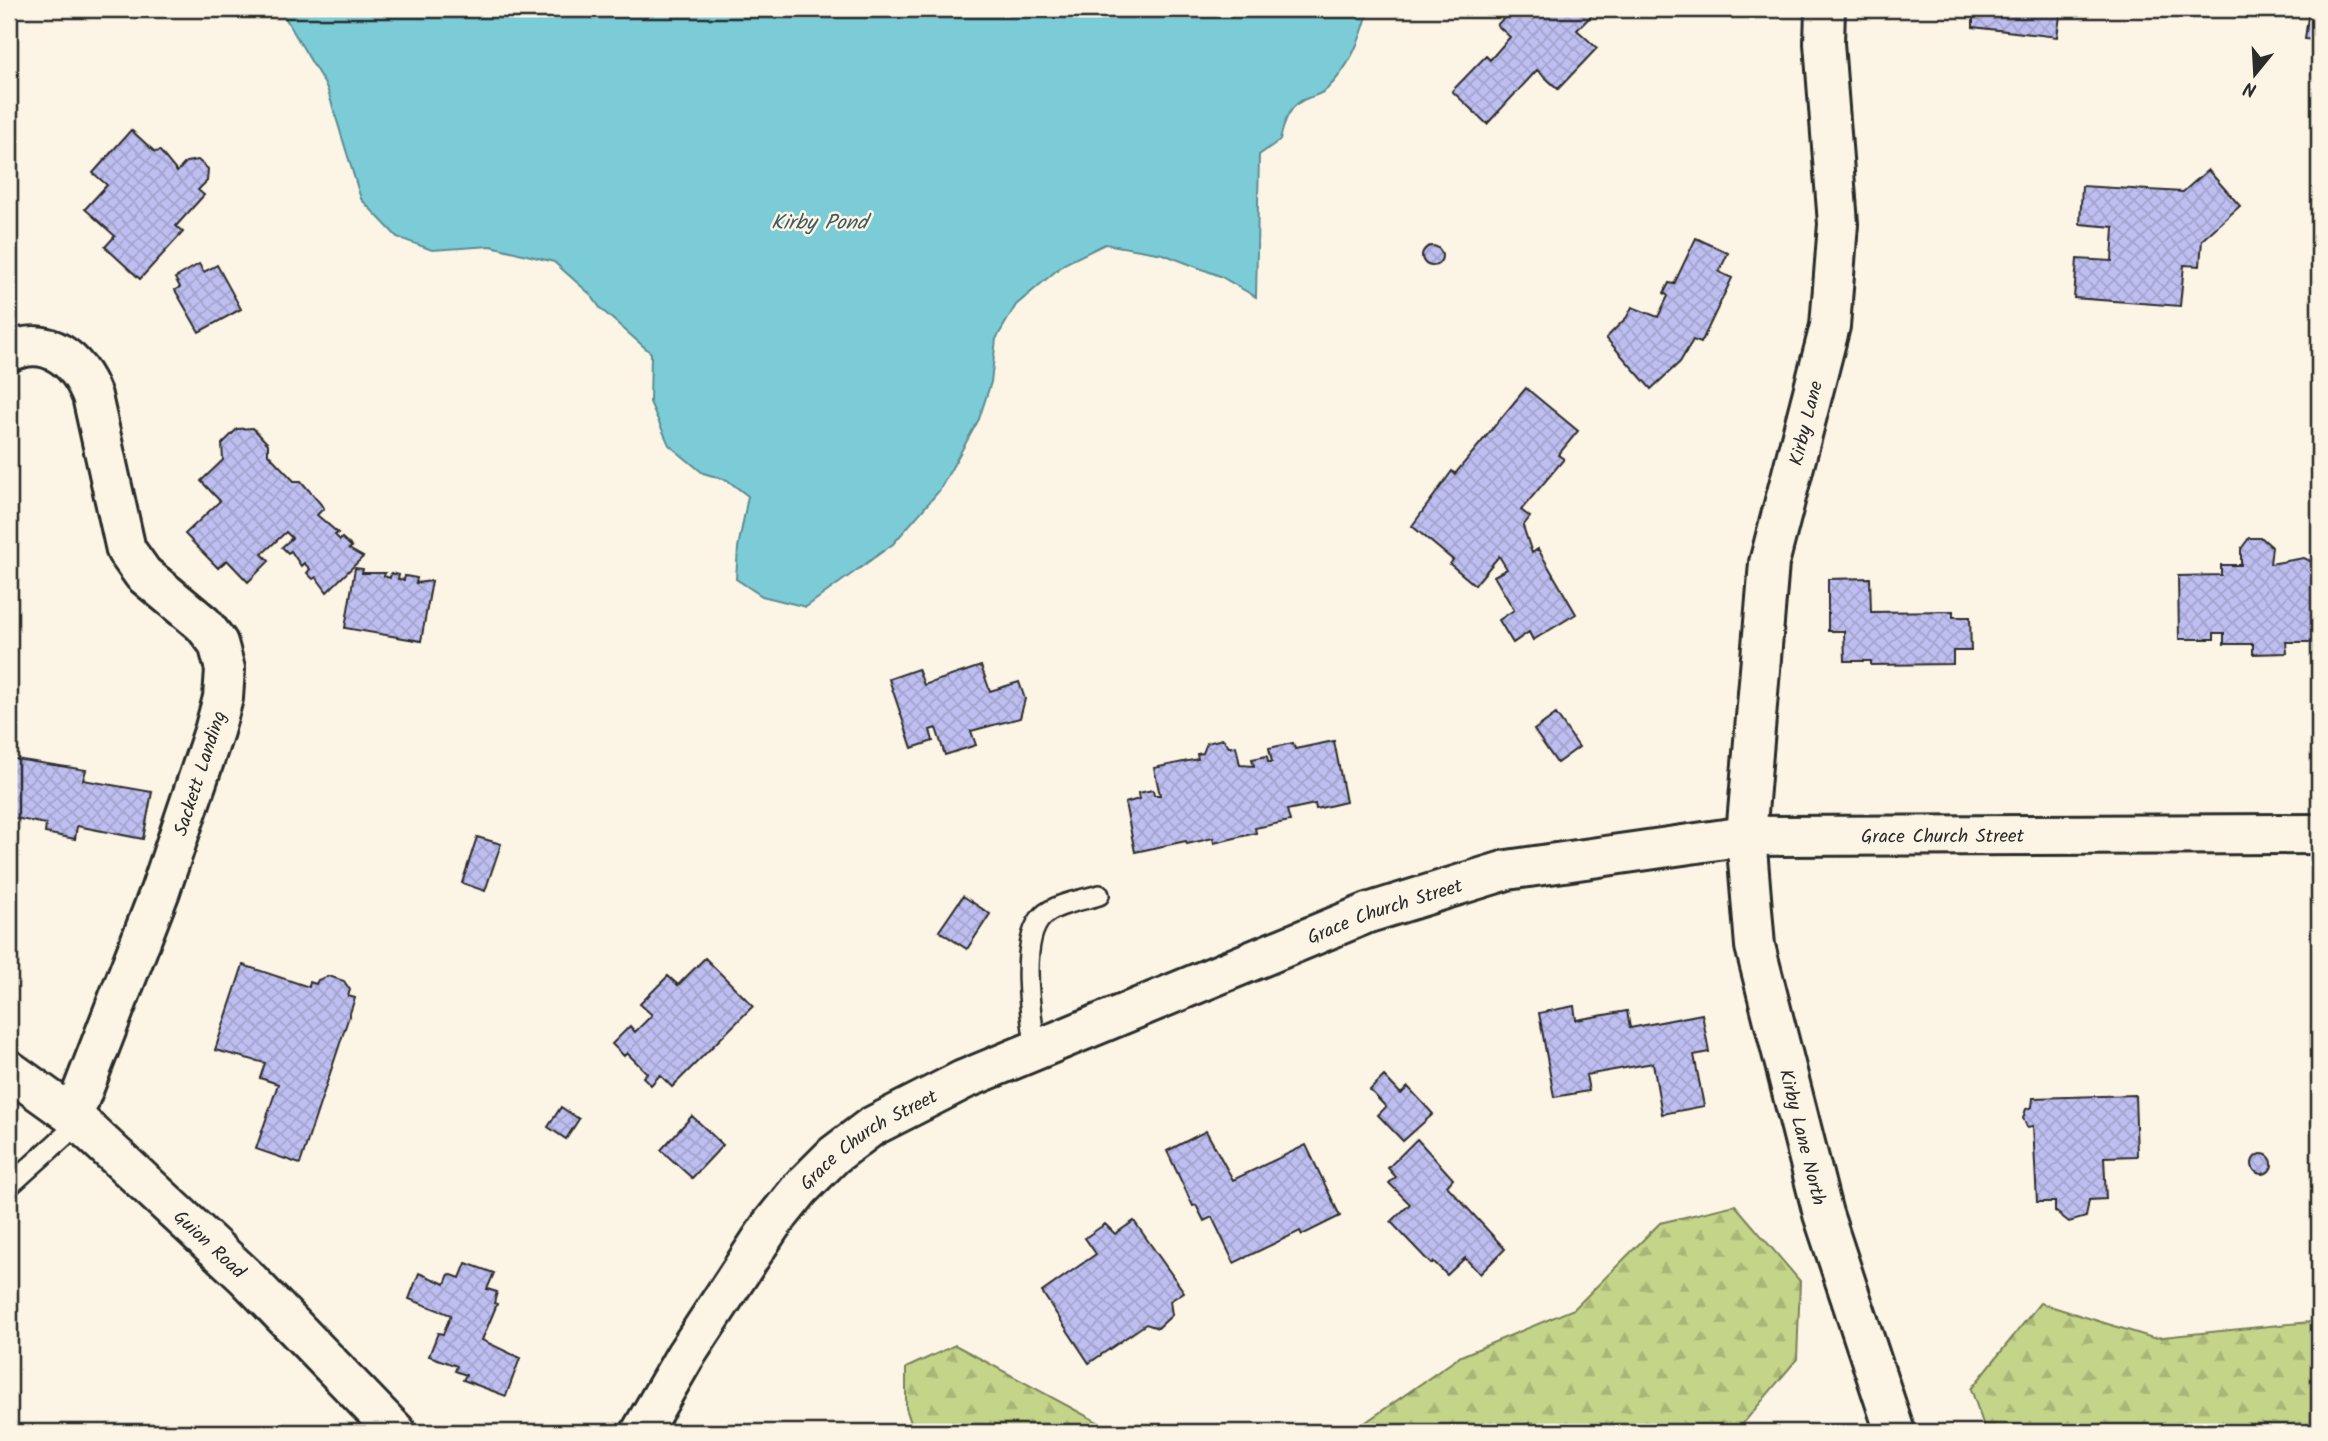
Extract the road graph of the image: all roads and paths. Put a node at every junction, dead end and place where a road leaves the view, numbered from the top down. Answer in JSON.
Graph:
{"nodes":[{"id":1,"x":1825,"y":9,"type":"edge"},
{"id":2,"x":9,"y":352,"type":"edge"},
{"id":3,"x":2319,"y":834,"type":"edge"},
{"id":4,"x":1746,"y":836,"type":"junction"},
{"id":5,"x":1099,"y":895,"type":"dead end"},
{"id":6,"x":1036,"y":1049,"type":"junction"},
{"id":7,"x":9,"y":1070,"type":"edge"},
{"id":8,"x":76,"y":1119,"type":"junction"},
{"id":9,"x":9,"y":1186,"type":"edge"},
{"id":10,"x":396,"y":1432,"type":"edge"},
{"id":11,"x":641,"y":1432,"type":"edge"},
{"id":12,"x":1895,"y":1432,"type":"edge"}],
"edges":[{"from":1,"to":4,"type":"street","name":"Kirby Lane"},
{"from":2,"to":8,"type":"street","name":"Sackett Landing"},
{"from":3,"to":4,"type":"street","name":"Grace Church Street"},
{"from":4,"to":6,"type":"street","name":"Grace Church Street"},
{"from":4,"to":12,"type":"street","name":"Kirby Lane North"},
{"from":5,"to":6,"type":"lane"},
{"from":6,"to":11,"type":"street","name":"Grace Church Street"},
{"from":7,"to":8,"type":"street","name":"Guion Road"},
{"from":8,"to":9,"type":"lane"},
{"from":8,"to":10,"type":"street","name":"Guion Road"}]}
